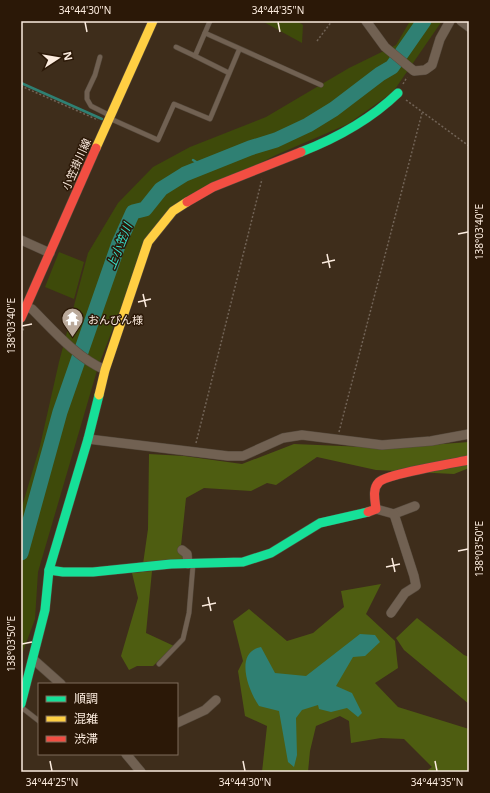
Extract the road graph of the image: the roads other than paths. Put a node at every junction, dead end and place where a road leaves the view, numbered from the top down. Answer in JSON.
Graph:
{"nodes":[{"id":1,"x":153,"y":21,"type":"edge"},
{"id":2,"x":210,"y":21,"type":"edge"},
{"id":3,"x":366,"y":21,"type":"edge"},
{"id":4,"x":450,"y":21,"type":"edge"},
{"id":5,"x":461,"y":21,"type":"edge"},
{"id":6,"x":469,"y":27,"type":"edge"},
{"id":7,"x":205,"y":33,"type":"junction"},
{"id":8,"x":176,"y":47,"type":"dead end"},
{"id":9,"x":238,"y":50,"type":"junction"},
{"id":10,"x":195,"y":56,"type":"junction"},
{"id":11,"x":100,"y":57,"type":"dead end"},
{"id":12,"x":229,"y":73,"type":"junction"},
{"id":13,"x":321,"y":85,"type":"dead end"},
{"id":14,"x":398,"y":93,"type":"road end"},
{"id":15,"x":109,"y":119,"type":"junction"},
{"id":16,"x":21,"y":240,"type":"edge"},
{"id":17,"x":50,"y":253,"type":"junction"},
{"id":18,"x":26,"y":307,"type":"junction"},
{"id":19,"x":21,"y":318,"type":"edge"},
{"id":20,"x":105,"y":370,"type":"junction"},
{"id":21,"x":469,"y":434,"type":"edge"},
{"id":22,"x":88,"y":438,"type":"junction"},
{"id":23,"x":469,"y":460,"type":"edge"},
{"id":24,"x":415,"y":506,"type":"dead end"},
{"id":25,"x":376,"y":509,"type":"junction"},
{"id":26,"x":394,"y":514,"type":"junction"},
{"id":27,"x":182,"y":550,"type":"dead end"},
{"id":28,"x":191,"y":564,"type":"junction"},
{"id":29,"x":49,"y":570,"type":"junction"},
{"id":30,"x":391,"y":613,"type":"dead end"},
{"id":31,"x":34,"y":660,"type":"junction"},
{"id":32,"x":159,"y":664,"type":"dead end"},
{"id":33,"x":60,"y":683,"type":"edge"},
{"id":34,"x":216,"y":700,"type":"dead end"},
{"id":35,"x":21,"y":705,"type":"edge"},
{"id":36,"x":38,"y":721,"type":"edge"},
{"id":37,"x":178,"y":723,"type":"edge"},
{"id":38,"x":127,"y":755,"type":"edge"},
{"id":39,"x":140,"y":772,"type":"edge"}],
"edges":[{"from":1,"to":15,"type":"street","name":"小笠掛川線"},
{"from":2,"to":7,"type":"lane"},
{"from":3,"to":4,"type":"street"},
{"from":5,"to":6,"type":"street"},
{"from":7,"to":9,"type":"lane"},
{"from":7,"to":10,"type":"lane"},
{"from":8,"to":10,"type":"lane"},
{"from":9,"to":12,"type":"lane"},
{"from":9,"to":13,"type":"lane"},
{"from":10,"to":12,"type":"lane"},
{"from":11,"to":15,"type":"lane"},
{"from":12,"to":15,"type":"lane"},
{"from":14,"to":20,"type":"street"},
{"from":15,"to":17,"type":"street","name":"小笠掛川線"},
{"from":16,"to":17,"type":"street"},
{"from":17,"to":18,"type":"street","name":"小笠掛川線"},
{"from":18,"to":19,"type":"street","name":"小笠掛川線"},
{"from":18,"to":20,"type":"street"},
{"from":20,"to":22,"type":"street"},
{"from":21,"to":22,"type":"street"},
{"from":22,"to":29,"type":"street"},
{"from":23,"to":25,"type":"street"},
{"from":24,"to":26,"type":"street"},
{"from":25,"to":26,"type":"street"},
{"from":25,"to":28,"type":"street"},
{"from":26,"to":30,"type":"street"},
{"from":27,"to":28,"type":"street"},
{"from":28,"to":29,"type":"street"},
{"from":28,"to":32,"type":"lane"},
{"from":29,"to":31,"type":"street"},
{"from":31,"to":33,"type":"street"},
{"from":31,"to":35,"type":"street"},
{"from":34,"to":37,"type":"street"},
{"from":35,"to":36,"type":"lane"},
{"from":38,"to":39,"type":"street"}]}
